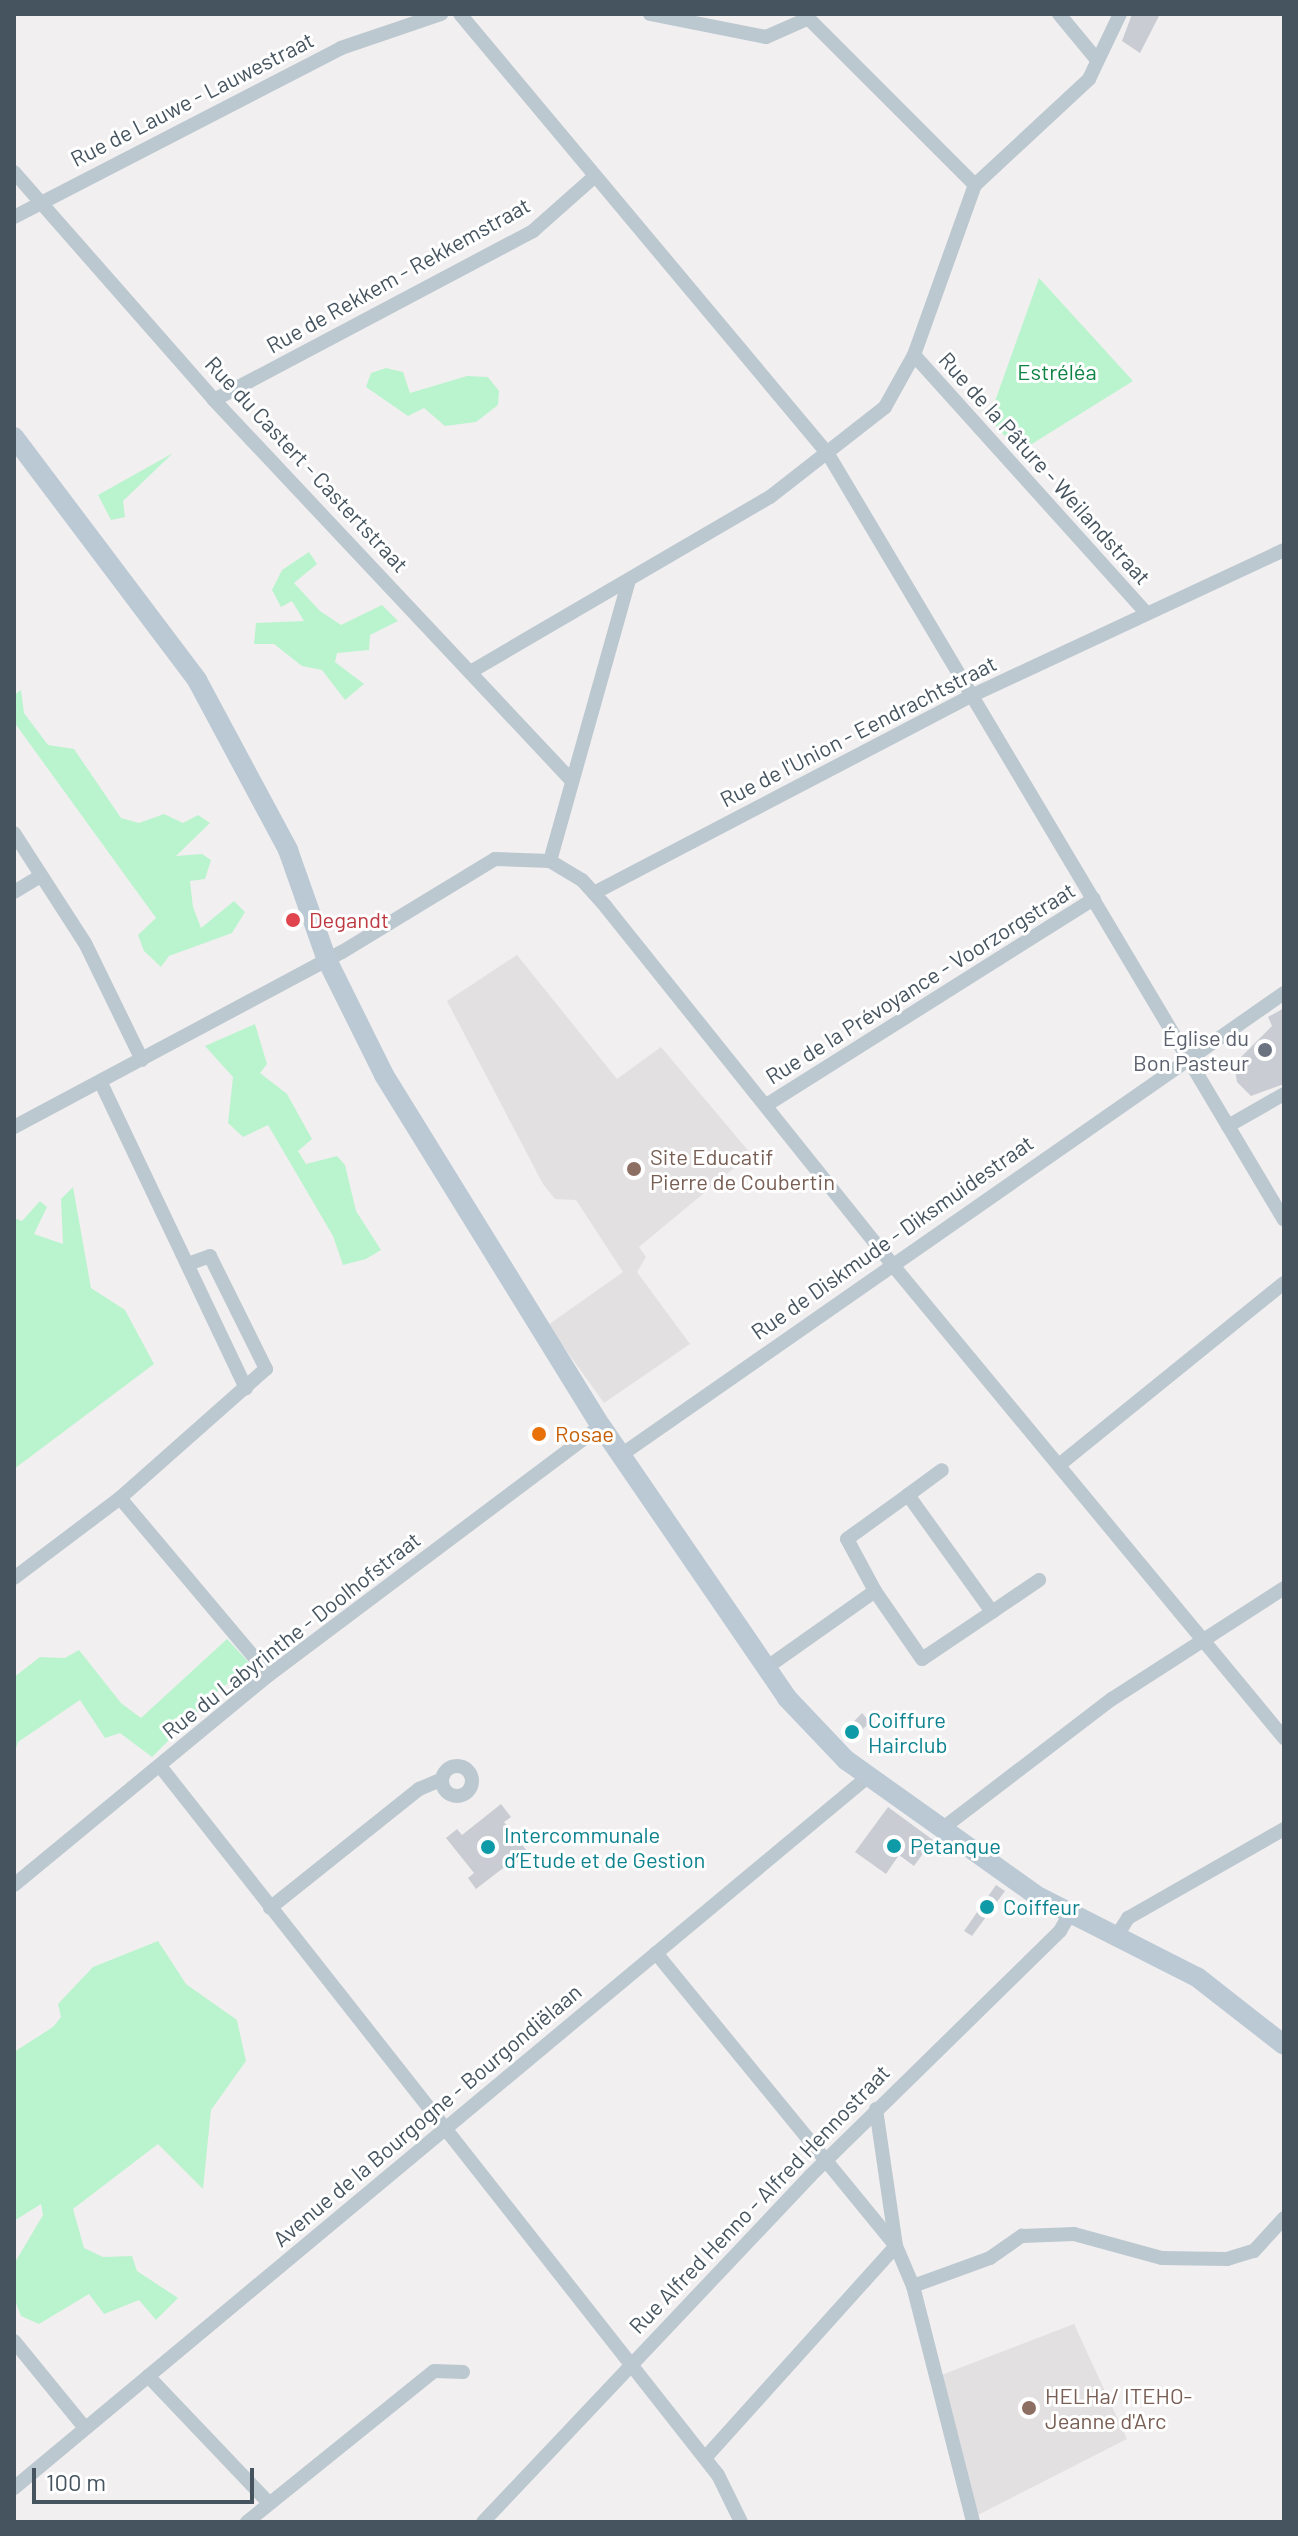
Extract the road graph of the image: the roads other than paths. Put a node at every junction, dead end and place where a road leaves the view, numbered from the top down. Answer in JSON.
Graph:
{"nodes":[{"id":1,"x":441,"y":14,"type":"edge"},
{"id":2,"x":460,"y":14,"type":"edge"},
{"id":3,"x":650,"y":14,"type":"edge"},
{"id":4,"x":1059,"y":14,"type":"edge"},
{"id":5,"x":1120,"y":14,"type":"edge"},
{"id":6,"x":806,"y":16,"type":"edge"},
{"id":7,"x":1097,"y":60,"type":"junction"},
{"id":8,"x":14,"y":172,"type":"edge"},
{"id":9,"x":594,"y":177,"type":"junction"},
{"id":10,"x":975,"y":185,"type":"junction"},
{"id":11,"x":41,"y":203,"type":"junction"},
{"id":12,"x":14,"y":217,"type":"edge"},
{"id":13,"x":914,"y":355,"type":"junction"},
{"id":14,"x":214,"y":400,"type":"junction"},
{"id":15,"x":14,"y":437,"type":"edge"},
{"id":16,"x":828,"y":454,"type":"junction"},
{"id":17,"x":1284,"y":550,"type":"edge"},
{"id":18,"x":628,"y":583,"type":"junction"},
{"id":19,"x":1144,"y":610,"type":"junction"},
{"id":20,"x":472,"y":671,"type":"junction"},
{"id":21,"x":971,"y":696,"type":"junction"},
{"id":22,"x":572,"y":781,"type":"junction"},
{"id":23,"x":14,"y":833,"type":"edge"},
{"id":24,"x":550,"y":861,"type":"junction"},
{"id":25,"x":41,"y":876,"type":"junction"},
{"id":26,"x":14,"y":892,"type":"edge"},
{"id":27,"x":594,"y":893,"type":"junction"},
{"id":28,"x":1094,"y":899,"type":"junction"},
{"id":29,"x":327,"y":960,"type":"junction"},
{"id":30,"x":1284,"y":993,"type":"edge"},
{"id":31,"x":1190,"y":1059,"type":"junction"},
{"id":32,"x":142,"y":1060,"type":"junction"},
{"id":33,"x":101,"y":1083,"type":"junction"},
{"id":34,"x":1284,"y":1094,"type":"edge"},
{"id":35,"x":768,"y":1104,"type":"junction"},
{"id":36,"x":1228,"y":1126,"type":"junction"},
{"id":37,"x":14,"y":1127,"type":"edge"},
{"id":38,"x":1284,"y":1220,"type":"edge"},
{"id":39,"x":191,"y":1263,"type":"junction"},
{"id":40,"x":891,"y":1263,"type":"junction"},
{"id":41,"x":1284,"y":1283,"type":"edge"},
{"id":42,"x":246,"y":1388,"type":"junction"},
{"id":43,"x":601,"y":1426,"type":"junction"},
{"id":44,"x":621,"y":1455,"type":"junction"},
{"id":45,"x":1059,"y":1465,"type":"junction"},
{"id":46,"x":942,"y":1470,"type":"dead end"},
{"id":47,"x":908,"y":1495,"type":"junction"},
{"id":48,"x":120,"y":1498,"type":"junction"},
{"id":49,"x":14,"y":1578,"type":"edge"},
{"id":50,"x":1039,"y":1580,"type":"dead end"},
{"id":51,"x":1284,"y":1588,"type":"edge"},
{"id":52,"x":875,"y":1591,"type":"junction"},
{"id":53,"x":992,"y":1612,"type":"junction"},
{"id":54,"x":1200,"y":1640,"type":"junction"},
{"id":55,"x":766,"y":1668,"type":"junction"},
{"id":56,"x":269,"y":1675,"type":"junction"},
{"id":57,"x":1284,"y":1738,"type":"edge"},
{"id":58,"x":160,"y":1766,"type":"junction"},
{"id":59,"x":869,"y":1776,"type":"junction"},
{"id":60,"x":442,"y":1779,"type":"dead end"},
{"id":61,"x":943,"y":1828,"type":"junction"},
{"id":62,"x":1284,"y":1829,"type":"edge"},
{"id":63,"x":14,"y":1885,"type":"edge"},
{"id":64,"x":270,"y":1908,"type":"junction"},
{"id":65,"x":1071,"y":1912,"type":"junction"},
{"id":66,"x":1118,"y":1934,"type":"junction"},
{"id":67,"x":656,"y":1953,"type":"junction"},
{"id":68,"x":1284,"y":2045,"type":"edge"},
{"id":69,"x":876,"y":2109,"type":"junction"},
{"id":70,"x":443,"y":2129,"type":"junction"},
{"id":71,"x":827,"y":2159,"type":"junction"},
{"id":72,"x":1284,"y":2218,"type":"edge"},
{"id":73,"x":896,"y":2246,"type":"junction"},
{"id":74,"x":913,"y":2286,"type":"junction"},
{"id":75,"x":14,"y":2342,"type":"edge"},
{"id":76,"x":628,"y":2364,"type":"junction"},
{"id":77,"x":463,"y":2372,"type":"dead end"},
{"id":78,"x":148,"y":2376,"type":"junction"},
{"id":79,"x":85,"y":2428,"type":"junction"},
{"id":80,"x":705,"y":2458,"type":"junction"},
{"id":81,"x":14,"y":2488,"type":"edge"},
{"id":82,"x":268,"y":2502,"type":"junction"},
{"id":83,"x":247,"y":2522,"type":"edge"},
{"id":84,"x":483,"y":2522,"type":"edge"},
{"id":85,"x":741,"y":2522,"type":"edge"},
{"id":86,"x":973,"y":2522,"type":"edge"}],
"edges":[{"from":1,"to":11,"type":"street","name":"Rue de Lauwe - Lauwestraat"},
{"from":2,"to":9,"type":"street"},
{"from":3,"to":6,"type":"street"},
{"from":4,"to":7,"type":"street"},
{"from":5,"to":7,"type":"street"},
{"from":6,"to":10,"type":"street"},
{"from":7,"to":10,"type":"street"},
{"from":8,"to":11,"type":"street","name":"Rue du Castert - Castertstraat"},
{"from":9,"to":14,"type":"street","name":"Rue de Rekkem - Rekkemstraat"},
{"from":9,"to":16,"type":"street"},
{"from":10,"to":13,"type":"street"},
{"from":11,"to":12,"type":"street","name":"Rue de Lauwe - Lauwestraat"},
{"from":11,"to":14,"type":"street","name":"Rue du Castert - Castertstraat"},
{"from":13,"to":16,"type":"street"},
{"from":13,"to":19,"type":"street","name":"Rue de la Pâture - Weilandstraat"},
{"from":14,"to":20,"type":"street","name":"Rue du Castert - Castertstraat"},
{"from":15,"to":29,"type":"street"},
{"from":16,"to":18,"type":"street"},
{"from":16,"to":21,"type":"street"},
{"from":17,"to":19,"type":"street","name":"Rue de l'Union - Eendrachtstraat"},
{"from":18,"to":20,"type":"street"},
{"from":18,"to":22,"type":"street"},
{"from":19,"to":21,"type":"street","name":"Rue de l'Union - Eendrachtstraat"},
{"from":20,"to":22,"type":"street","name":"Rue du Castert - Castertstraat"},
{"from":21,"to":27,"type":"street","name":"Rue de l'Union - Eendrachtstraat"},
{"from":21,"to":28,"type":"street"},
{"from":22,"to":24,"type":"street"},
{"from":23,"to":25,"type":"street"},
{"from":24,"to":27,"type":"street"},
{"from":24,"to":29,"type":"street"},
{"from":25,"to":26,"type":"street"},
{"from":25,"to":32,"type":"street"},
{"from":27,"to":35,"type":"street"},
{"from":28,"to":31,"type":"street"},
{"from":28,"to":35,"type":"street","name":"Rue de la Prévoyance - Voorzorgstraat"},
{"from":29,"to":32,"type":"street"},
{"from":29,"to":43,"type":"street"},
{"from":30,"to":31,"type":"street","name":"Rue de Diskmude - Diksmuidestraat"},
{"from":31,"to":36,"type":"street"},
{"from":31,"to":40,"type":"street","name":"Rue de Diskmude - Diksmuidestraat"},
{"from":32,"to":33,"type":"street"},
{"from":33,"to":37,"type":"street"},
{"from":33,"to":39,"type":"street"},
{"from":34,"to":36,"type":"street"},
{"from":35,"to":40,"type":"street"},
{"from":36,"to":38,"type":"street"},
{"from":39,"to":42,"type":"street"},
{"from":39,"to":42,"type":"street"},
{"from":40,"to":44,"type":"street","name":"Rue de Diskmude - Diksmuidestraat"},
{"from":40,"to":45,"type":"street"},
{"from":41,"to":45,"type":"street"},
{"from":42,"to":48,"type":"street"},
{"from":43,"to":44,"type":"street"},
{"from":43,"to":56,"type":"street","name":"Rue du Labyrinthe - Doolhofstraat"},
{"from":44,"to":55,"type":"street"},
{"from":45,"to":54,"type":"street"},
{"from":46,"to":47,"type":"street"},
{"from":47,"to":52,"type":"street"},
{"from":47,"to":53,"type":"street"},
{"from":48,"to":49,"type":"street"},
{"from":48,"to":56,"type":"street"},
{"from":50,"to":53,"type":"street"},
{"from":51,"to":54,"type":"street"},
{"from":52,"to":53,"type":"street"},
{"from":52,"to":55,"type":"street"},
{"from":54,"to":57,"type":"street"},
{"from":54,"to":61,"type":"street"},
{"from":55,"to":59,"type":"street"},
{"from":56,"to":58,"type":"street","name":"Rue du Labyrinthe - Doolhofstraat"},
{"from":58,"to":63,"type":"street","name":"Rue du Labyrinthe - Doolhofstraat"},
{"from":58,"to":64,"type":"street"},
{"from":59,"to":61,"type":"street"},
{"from":59,"to":67,"type":"street","name":"Avenue de la Bourgogne - Bourgondiëlaan"},
{"from":60,"to":64,"type":"street"},
{"from":61,"to":65,"type":"street"},
{"from":62,"to":66,"type":"street"},
{"from":64,"to":70,"type":"street"},
{"from":65,"to":66,"type":"street"},
{"from":65,"to":69,"type":"street","name":"Rue Alfred Henno - Alfred Hennostraat"},
{"from":66,"to":68,"type":"street"},
{"from":67,"to":70,"type":"street","name":"Avenue de la Bourgogne - Bourgondiëlaan"},
{"from":67,"to":71,"type":"street"},
{"from":69,"to":71,"type":"street","name":"Rue Alfred Henno - Alfred Hennostraat"},
{"from":69,"to":73,"type":"street"},
{"from":70,"to":76,"type":"street"},
{"from":70,"to":78,"type":"street","name":"Avenue de la Bourgogne - Bourgondiëlaan"},
{"from":71,"to":73,"type":"street"},
{"from":71,"to":76,"type":"street","name":"Rue Alfred Henno - Alfred Hennostraat"},
{"from":72,"to":74,"type":"street"},
{"from":73,"to":74,"type":"street"},
{"from":73,"to":80,"type":"street"},
{"from":74,"to":86,"type":"street"},
{"from":75,"to":79,"type":"street"},
{"from":76,"to":80,"type":"street"},
{"from":76,"to":84,"type":"street","name":"Rue Alfred Henno - Alfred Hennostraat"},
{"from":77,"to":82,"type":"street"},
{"from":78,"to":79,"type":"street","name":"Avenue de la Bourgogne - Bourgondiëlaan"},
{"from":78,"to":82,"type":"street"},
{"from":79,"to":81,"type":"street","name":"Avenue de la Bourgogne - Bourgondiëlaan"},
{"from":80,"to":85,"type":"street"},
{"from":82,"to":83,"type":"street"}]}
